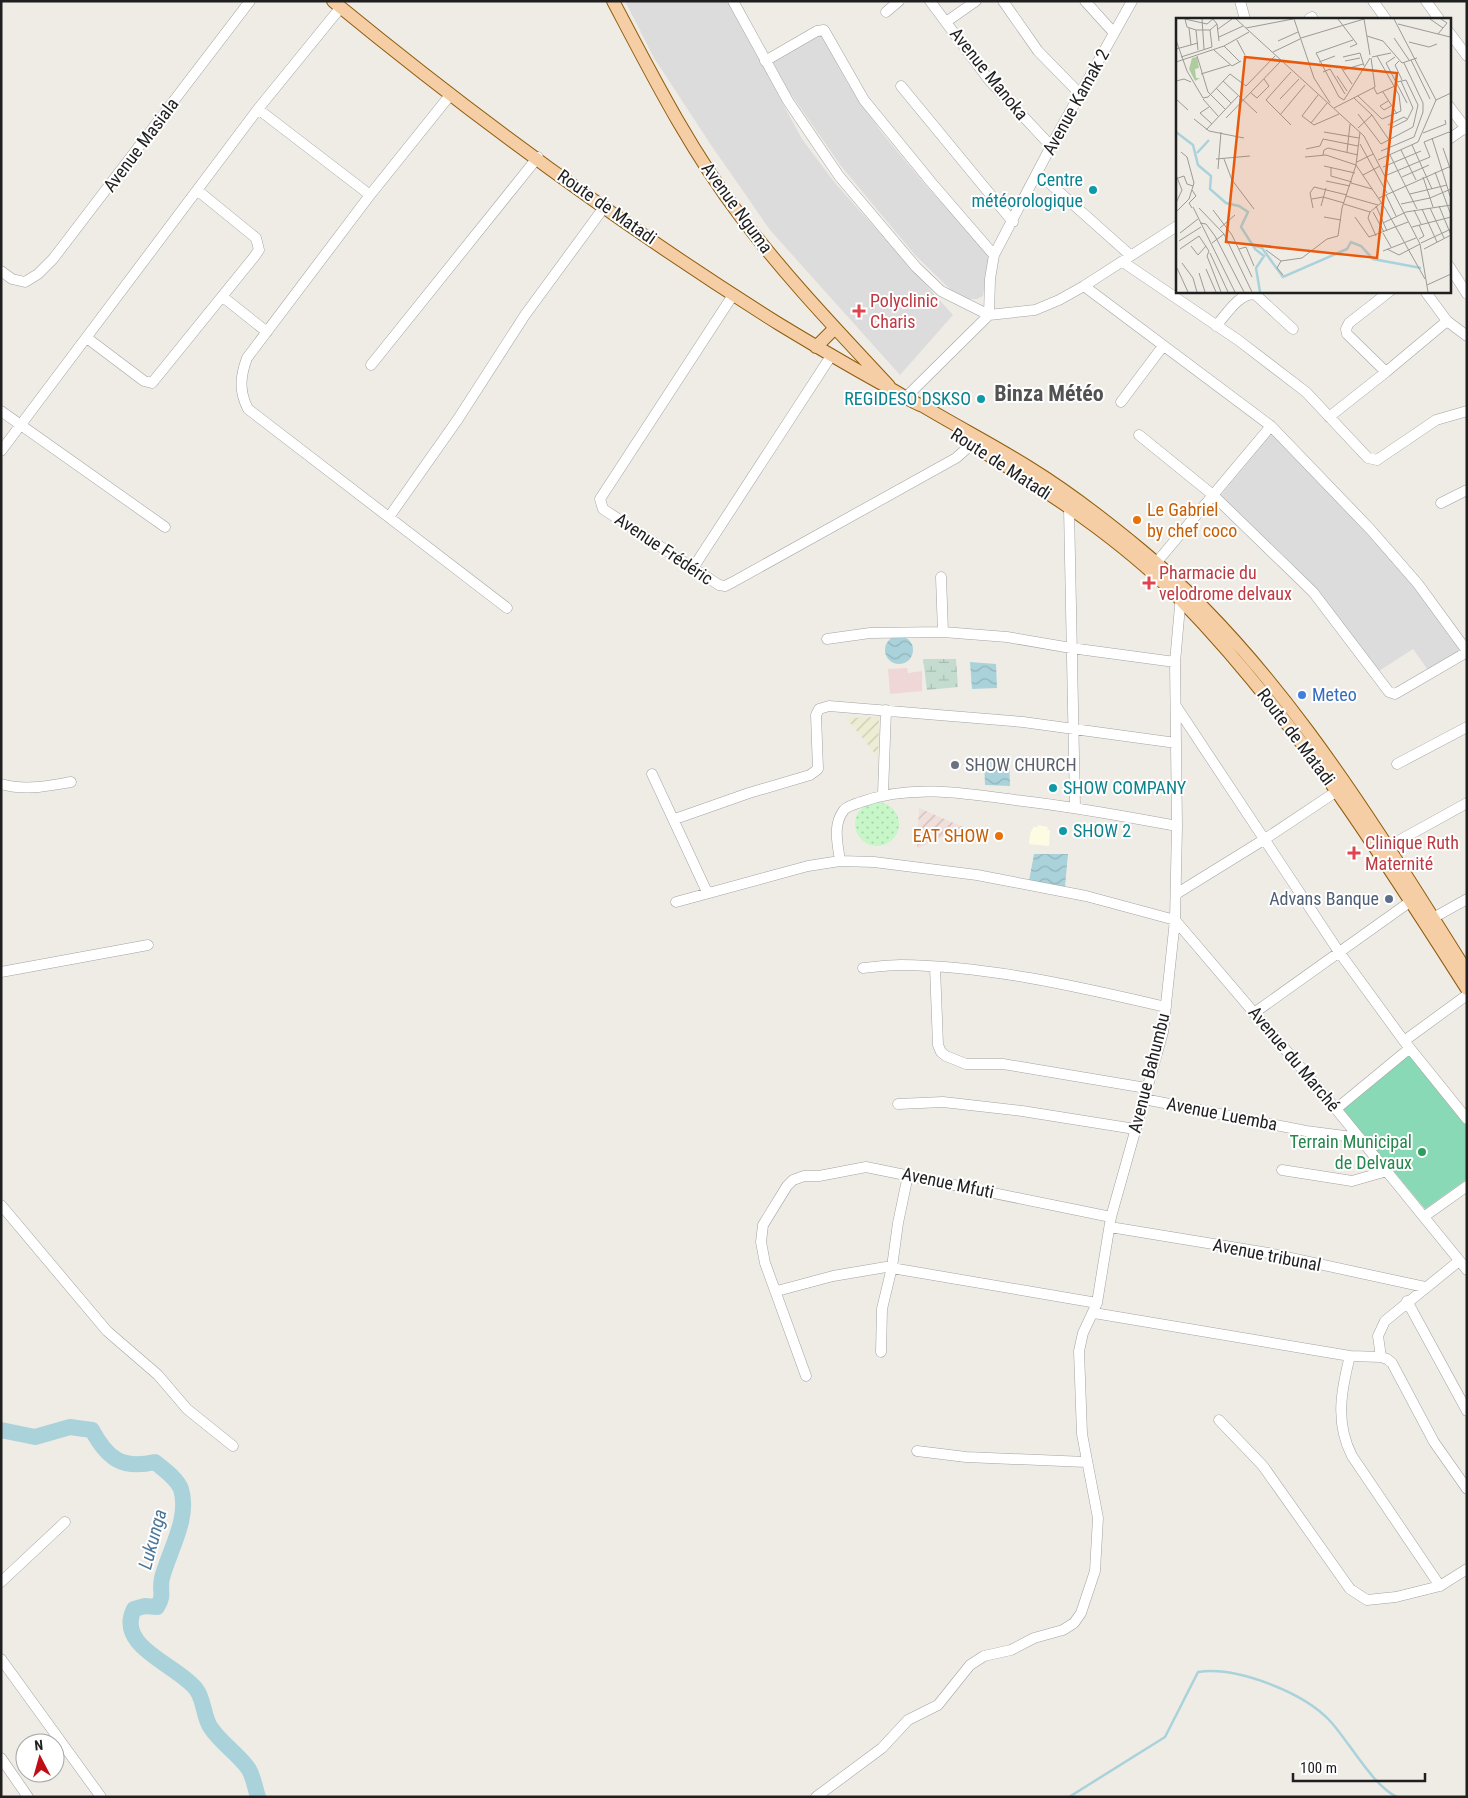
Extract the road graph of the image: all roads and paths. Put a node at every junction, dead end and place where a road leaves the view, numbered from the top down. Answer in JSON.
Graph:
{"nodes":[{"id":1,"x":250,"y":1,"type":"edge"},
{"id":2,"x":613,"y":1,"type":"edge"},
{"id":3,"x":733,"y":1,"type":"edge"},
{"id":4,"x":900,"y":1,"type":"edge"},
{"id":5,"x":930,"y":1,"type":"edge"},
{"id":6,"x":976,"y":1,"type":"edge"},
{"id":7,"x":1003,"y":1,"type":"edge"},
{"id":8,"x":1085,"y":1,"type":"edge"},
{"id":9,"x":1132,"y":1,"type":"edge"},
{"id":10,"x":1240,"y":1,"type":"edge"},
{"id":11,"x":1373,"y":1,"type":"edge"},
{"id":12,"x":1426,"y":1,"type":"edge"},
{"id":13,"x":337,"y":4,"type":"edge"},
{"id":14,"x":886,"y":12,"type":"dead end"},
{"id":15,"x":1245,"y":18,"type":"edge"},
{"id":16,"x":1385,"y":18,"type":"edge"},
{"id":17,"x":1438,"y":18,"type":"edge"},
{"id":18,"x":946,"y":22,"type":"junction"},
{"id":19,"x":1114,"y":33,"type":"junction"},
{"id":20,"x":1450,"y":33,"type":"edge"},
{"id":21,"x":1467,"y":56,"type":"edge"},
{"id":22,"x":765,"y":62,"type":"junction"},
{"id":23,"x":900,"y":86,"type":"dead end"},
{"id":24,"x":451,"y":94,"type":"junction"},
{"id":25,"x":1081,"y":95,"type":"junction"},
{"id":26,"x":1450,"y":107,"type":"edge"},
{"id":27,"x":258,"y":109,"type":"junction"},
{"id":28,"x":1466,"y":129,"type":"edge"},
{"id":29,"x":1450,"y":138,"type":"edge"},
{"id":30,"x":1051,"y":146,"type":"junction"},
{"id":31,"x":538,"y":158,"type":"junction"},
{"id":32,"x":1038,"y":173,"type":"junction"},
{"id":33,"x":197,"y":190,"type":"junction"},
{"id":34,"x":370,"y":195,"type":"junction"},
{"id":35,"x":605,"y":206,"type":"junction"},
{"id":36,"x":1013,"y":222,"type":"junction"},
{"id":37,"x":1176,"y":227,"type":"edge"},
{"id":38,"x":994,"y":255,"type":"junction"},
{"id":39,"x":1126,"y":259,"type":"junction"},
{"id":40,"x":1450,"y":268,"type":"edge"},
{"id":41,"x":1,"y":271,"type":"edge"},
{"id":42,"x":1084,"y":286,"type":"junction"},
{"id":43,"x":1389,"y":292,"type":"edge"},
{"id":44,"x":1426,"y":292,"type":"edge"},
{"id":45,"x":1467,"y":294,"type":"edge"},
{"id":46,"x":733,"y":295,"type":"junction"},
{"id":47,"x":223,"y":297,"type":"junction"},
{"id":48,"x":989,"y":315,"type":"junction"},
{"id":49,"x":1447,"y":321,"type":"junction"},
{"id":50,"x":1216,"y":326,"type":"junction"},
{"id":51,"x":836,"y":328,"type":"junction"},
{"id":52,"x":1293,"y":329,"type":"dead end"},
{"id":53,"x":267,"y":332,"type":"junction"},
{"id":54,"x":1467,"y":336,"type":"edge"},
{"id":55,"x":87,"y":338,"type":"junction"},
{"id":56,"x":1164,"y":346,"type":"junction"},
{"id":57,"x":816,"y":347,"type":"junction"},
{"id":58,"x":831,"y":356,"type":"junction"},
{"id":59,"x":371,"y":365,"type":"dead end"},
{"id":60,"x":1386,"y":372,"type":"junction"},
{"id":61,"x":904,"y":397,"type":"junction"},
{"id":62,"x":1121,"y":402,"type":"dead end"},
{"id":63,"x":1,"y":411,"type":"edge"},
{"id":64,"x":1467,"y":411,"type":"edge"},
{"id":65,"x":1328,"y":418,"type":"junction"},
{"id":66,"x":19,"y":425,"type":"junction"},
{"id":67,"x":1271,"y":426,"type":"junction"},
{"id":68,"x":1138,"y":435,"type":"dead end"},
{"id":69,"x":972,"y":444,"type":"junction"},
{"id":70,"x":1,"y":451,"type":"edge"},
{"id":71,"x":1467,"y":490,"type":"edge"},
{"id":72,"x":1055,"y":491,"type":"junction"},
{"id":73,"x":1213,"y":495,"type":"junction"},
{"id":74,"x":1441,"y":503,"type":"dead end"},
{"id":75,"x":1070,"y":508,"type":"junction"},
{"id":76,"x":389,"y":516,"type":"junction"},
{"id":77,"x":164,"y":527,"type":"dead end"},
{"id":78,"x":1156,"y":563,"type":"junction"},
{"id":79,"x":693,"y":568,"type":"junction"},
{"id":80,"x":941,"y":577,"type":"dead end"},
{"id":81,"x":1182,"y":594,"type":"junction"},
{"id":82,"x":506,"y":608,"type":"dead end"},
{"id":83,"x":943,"y":632,"type":"junction"},
{"id":84,"x":827,"y":639,"type":"dead end"},
{"id":85,"x":1071,"y":648,"type":"junction"},
{"id":86,"x":1466,"y":654,"type":"edge"},
{"id":87,"x":1175,"y":662,"type":"junction"},
{"id":88,"x":1277,"y":703,"type":"junction"},
{"id":89,"x":1176,"y":706,"type":"junction"},
{"id":90,"x":886,"y":710,"type":"junction"},
{"id":91,"x":1467,"y":727,"type":"edge"},
{"id":92,"x":1075,"y":728,"type":"junction"},
{"id":93,"x":1176,"y":743,"type":"junction"},
{"id":94,"x":1397,"y":764,"type":"dead end"},
{"id":95,"x":652,"y":774,"type":"dead end"},
{"id":96,"x":72,"y":782,"type":"dead end"},
{"id":97,"x":1,"y":784,"type":"edge"},
{"id":98,"x":1337,"y":791,"type":"junction"},
{"id":99,"x":883,"y":794,"type":"junction"},
{"id":100,"x":1467,"y":803,"type":"edge"},
{"id":101,"x":1075,"y":807,"type":"junction"},
{"id":102,"x":675,"y":819,"type":"junction"},
{"id":103,"x":1177,"y":826,"type":"junction"},
{"id":104,"x":1265,"y":839,"type":"junction"},
{"id":105,"x":1383,"y":849,"type":"junction"},
{"id":106,"x":840,"y":862,"type":"junction"},
{"id":107,"x":708,"y":892,"type":"junction"},
{"id":108,"x":1176,"y":894,"type":"junction"},
{"id":109,"x":1467,"y":899,"type":"edge"},
{"id":110,"x":1411,"y":901,"type":"junction"},
{"id":111,"x":676,"y":902,"type":"dead end"},
{"id":112,"x":1433,"y":918,"type":"junction"},
{"id":113,"x":1175,"y":920,"type":"junction"},
{"id":114,"x":148,"y":945,"type":"dead end"},
{"id":115,"x":1339,"y":952,"type":"junction"},
{"id":116,"x":935,"y":967,"type":"junction"},
{"id":117,"x":863,"y":968,"type":"dead end"},
{"id":118,"x":1,"y":972,"type":"edge"},
{"id":119,"x":1467,"y":972,"type":"edge"},
{"id":120,"x":1467,"y":989,"type":"edge"},
{"id":121,"x":1467,"y":995,"type":"edge"},
{"id":122,"x":1166,"y":1007,"type":"junction"},
{"id":123,"x":1254,"y":1012,"type":"junction"},
{"id":124,"x":1407,"y":1044,"type":"junction"},
{"id":125,"x":1146,"y":1088,"type":"junction"},
{"id":126,"x":1144,"y":1100,"type":"junction"},
{"id":127,"x":898,"y":1104,"type":"dead end"},
{"id":128,"x":1336,"y":1109,"type":"junction"},
{"id":129,"x":1467,"y":1120,"type":"edge"},
{"id":130,"x":1135,"y":1129,"type":"junction"},
{"id":131,"x":1360,"y":1138,"type":"junction"},
{"id":132,"x":1282,"y":1170,"type":"dead end"},
{"id":133,"x":1387,"y":1171,"type":"junction"},
{"id":134,"x":908,"y":1175,"type":"junction"},
{"id":135,"x":1467,"y":1186,"type":"edge"},
{"id":136,"x":1,"y":1205,"type":"edge"},
{"id":137,"x":1425,"y":1216,"type":"junction"},
{"id":138,"x":1110,"y":1222,"type":"junction"},
{"id":139,"x":1459,"y":1261,"type":"junction"},
{"id":140,"x":892,"y":1267,"type":"junction"},
{"id":141,"x":1467,"y":1270,"type":"edge"},
{"id":142,"x":1424,"y":1287,"type":"junction"},
{"id":143,"x":777,"y":1291,"type":"junction"},
{"id":144,"x":1407,"y":1301,"type":"junction"},
{"id":145,"x":1095,"y":1308,"type":"junction"},
{"id":146,"x":881,"y":1352,"type":"dead end"},
{"id":147,"x":1350,"y":1356,"type":"junction"},
{"id":148,"x":1381,"y":1358,"type":"junction"},
{"id":149,"x":806,"y":1376,"type":"dead end"},
{"id":150,"x":1467,"y":1411,"type":"edge"},
{"id":151,"x":1219,"y":1420,"type":"dead end"},
{"id":152,"x":233,"y":1446,"type":"dead end"},
{"id":153,"x":917,"y":1451,"type":"dead end"},
{"id":154,"x":1086,"y":1462,"type":"junction"},
{"id":155,"x":1467,"y":1489,"type":"edge"},
{"id":156,"x":65,"y":1522,"type":"dead end"},
{"id":157,"x":1467,"y":1569,"type":"edge"},
{"id":158,"x":1,"y":1582,"type":"edge"},
{"id":159,"x":1440,"y":1586,"type":"junction"},
{"id":160,"x":1,"y":1659,"type":"edge"},
{"id":161,"x":1,"y":1758,"type":"edge"},
{"id":162,"x":28,"y":1797,"type":"edge"},
{"id":163,"x":101,"y":1797,"type":"edge"},
{"id":164,"x":816,"y":1797,"type":"edge"}],
"edges":[{"from":1,"to":41,"type":"street","name":"Avenue Masiala"},
{"from":2,"to":51,"type":"main road","name":"Avenue Nguma"},
{"from":3,"to":22,"type":"street"},
{"from":4,"to":14,"type":"street"},
{"from":5,"to":18,"type":"street","name":"Avenue Manoka"},
{"from":6,"to":18,"type":"street"},
{"from":7,"to":25,"type":"street"},
{"from":8,"to":19,"type":"street"},
{"from":9,"to":19,"type":"street","name":"Avenue Kamak 2"},
{"from":10,"to":15,"type":"street"},
{"from":11,"to":16,"type":"street"},
{"from":12,"to":17,"type":"street"},
{"from":13,"to":24,"type":"main road","name":"Route de Matadi"},
{"from":13,"to":27,"type":"street"},
{"from":18,"to":30,"type":"street","name":"Avenue Manoka"},
{"from":19,"to":25,"type":"street","name":"Avenue Kamak 2"},
{"from":20,"to":21,"type":"street"},
{"from":22,"to":38,"type":"street"},
{"from":22,"to":48,"type":"street"},
{"from":23,"to":36,"type":"street"},
{"from":24,"to":31,"type":"main road","name":"Route de Matadi"},
{"from":24,"to":34,"type":"street"},
{"from":25,"to":30,"type":"street","name":"Avenue Kamak 2"},
{"from":26,"to":28,"type":"street"},
{"from":27,"to":33,"type":"street"},
{"from":27,"to":34,"type":"street"},
{"from":28,"to":29,"type":"street"},
{"from":30,"to":32,"type":"street","name":"Avenue Kamak 2"},
{"from":31,"to":35,"type":"main road","name":"Route de Matadi"},
{"from":31,"to":59,"type":"street"},
{"from":32,"to":36,"type":"street","name":"Avenue Kamak 2"},
{"from":32,"to":39,"type":"street"},
{"from":33,"to":47,"type":"street"},
{"from":33,"to":55,"type":"street"},
{"from":34,"to":53,"type":"street"},
{"from":35,"to":46,"type":"main road","name":"Route de Matadi"},
{"from":35,"to":76,"type":"street"},
{"from":36,"to":38,"type":"street","name":"Avenue Kamak 2"},
{"from":37,"to":39,"type":"street"},
{"from":38,"to":48,"type":"street","name":"Avenue Kamak 2"},
{"from":39,"to":42,"type":"street"},
{"from":39,"to":50,"type":"street"},
{"from":40,"to":45,"type":"street"},
{"from":42,"to":48,"type":"street"},
{"from":42,"to":56,"type":"street"},
{"from":43,"to":60,"type":"street"},
{"from":44,"to":49,"type":"street"},
{"from":46,"to":57,"type":"main road","name":"Route de Matadi"},
{"from":46,"to":79,"type":"street","name":"Avenue Frédéric"},
{"from":47,"to":53,"type":"street"},
{"from":47,"to":55,"type":"street"},
{"from":48,"to":61,"type":"street"},
{"from":49,"to":54,"type":"street"},
{"from":49,"to":60,"type":"street"},
{"from":50,"to":52,"type":"street"},
{"from":50,"to":65,"type":"street"},
{"from":51,"to":57,"type":"main road"},
{"from":51,"to":61,"type":"main road","name":"Avenue Nguma"},
{"from":53,"to":76,"type":"street"},
{"from":55,"to":66,"type":"street"},
{"from":56,"to":62,"type":"street"},
{"from":56,"to":67,"type":"street"},
{"from":57,"to":58,"type":"main road","name":"Route de Matadi"},
{"from":58,"to":61,"type":"main road","name":"Route de Matadi"},
{"from":58,"to":79,"type":"street"},
{"from":60,"to":65,"type":"street"},
{"from":61,"to":69,"type":"main road","name":"Route de Matadi"},
{"from":61,"to":72,"type":"main road","name":"Route de Matadi"},
{"from":63,"to":66,"type":"street"},
{"from":64,"to":65,"type":"street"},
{"from":66,"to":70,"type":"street"},
{"from":66,"to":77,"type":"street"},
{"from":67,"to":73,"type":"street"},
{"from":67,"to":86,"type":"street"},
{"from":68,"to":73,"type":"street"},
{"from":69,"to":72,"type":"main road","name":"Route de Matadi"},
{"from":69,"to":79,"type":"street","name":"Avenue Frédéric"},
{"from":71,"to":74,"type":"street"},
{"from":72,"to":75,"type":"main road","name":"Route de Matadi"},
{"from":72,"to":78,"type":"main road","name":"Route de Matadi"},
{"from":73,"to":78,"type":"street"},
{"from":73,"to":86,"type":"street"},
{"from":75,"to":81,"type":"main road","name":"Route de Matadi"},
{"from":75,"to":85,"type":"street"},
{"from":76,"to":82,"type":"street"},
{"from":78,"to":81,"type":"main road","name":"Route de Matadi"},
{"from":80,"to":83,"type":"street"},
{"from":81,"to":87,"type":"street","name":"Avenue Bahumbu"},
{"from":81,"to":88,"type":"main road","name":"Route de Matadi"},
{"from":83,"to":84,"type":"street"},
{"from":83,"to":85,"type":"street"},
{"from":85,"to":87,"type":"street"},
{"from":85,"to":92,"type":"street"},
{"from":87,"to":89,"type":"street","name":"Avenue Bahumbu"},
{"from":88,"to":98,"type":"main road","name":"Route de Matadi"},
{"from":88,"to":105,"type":"main road","name":"Route de Matadi"},
{"from":89,"to":93,"type":"street","name":"Avenue Bahumbu"},
{"from":89,"to":104,"type":"street"},
{"from":90,"to":92,"type":"street"},
{"from":90,"to":99,"type":"street"},
{"from":90,"to":102,"type":"street"},
{"from":91,"to":94,"type":"street"},
{"from":92,"to":93,"type":"street"},
{"from":92,"to":101,"type":"street"},
{"from":93,"to":103,"type":"street","name":"Avenue Bahumbu"},
{"from":95,"to":102,"type":"street"},
{"from":96,"to":97,"type":"street"},
{"from":98,"to":104,"type":"street"},
{"from":98,"to":105,"type":"main road","name":"Route de Matadi"},
{"from":99,"to":101,"type":"street"},
{"from":99,"to":106,"type":"street"},
{"from":100,"to":105,"type":"street"},
{"from":101,"to":103,"type":"street"},
{"from":102,"to":107,"type":"street"},
{"from":103,"to":108,"type":"street","name":"Avenue Bahumbu"},
{"from":104,"to":108,"type":"street"},
{"from":104,"to":115,"type":"street"},
{"from":105,"to":110,"type":"main road","name":"Route de Matadi"},
{"from":105,"to":112,"type":"main road","name":"Route de Matadi"},
{"from":106,"to":107,"type":"street"},
{"from":106,"to":113,"type":"street"},
{"from":107,"to":111,"type":"street"},
{"from":108,"to":113,"type":"street","name":"Avenue Bahumbu"},
{"from":109,"to":112,"type":"street"},
{"from":110,"to":115,"type":"street"},
{"from":110,"to":120,"type":"main road","name":"Route de Matadi"},
{"from":112,"to":119,"type":"main road","name":"Route de Matadi"},
{"from":113,"to":122,"type":"street","name":"Avenue Bahumbu"},
{"from":113,"to":123,"type":"street","name":"Avenue du Marché"},
{"from":114,"to":118,"type":"street"},
{"from":115,"to":123,"type":"street"},
{"from":115,"to":124,"type":"street"},
{"from":116,"to":117,"type":"street"},
{"from":116,"to":122,"type":"street"},
{"from":116,"to":125,"type":"street"},
{"from":121,"to":124,"type":"street"},
{"from":122,"to":125,"type":"street","name":"Avenue Bahumbu"},
{"from":123,"to":128,"type":"street","name":"Avenue du Marché"},
{"from":124,"to":128,"type":"street"},
{"from":124,"to":129,"type":"street"},
{"from":125,"to":126,"type":"street","name":"Avenue Bahumbu"},
{"from":126,"to":130,"type":"street","name":"Avenue Bahumbu"},
{"from":126,"to":131,"type":"street","name":"Avenue Luemba"},
{"from":127,"to":130,"type":"street"},
{"from":128,"to":131,"type":"street","name":"Avenue du Marché"},
{"from":130,"to":138,"type":"street","name":"Avenue Bahumbu"},
{"from":131,"to":133,"type":"street","name":"Avenue du Marché"},
{"from":132,"to":133,"type":"street"},
{"from":133,"to":137,"type":"street","name":"Avenue du Marché"},
{"from":134,"to":138,"type":"street","name":"Avenue Mfuti"},
{"from":134,"to":140,"type":"street"},
{"from":134,"to":143,"type":"street","name":"Avenue Mfuti"},
{"from":135,"to":137,"type":"street"},
{"from":136,"to":152,"type":"street"},
{"from":137,"to":139,"type":"street","name":"Avenue du Marché"},
{"from":138,"to":142,"type":"street","name":"Avenue tribunal"},
{"from":138,"to":145,"type":"street","name":"Avenue Bahumbu"},
{"from":139,"to":141,"type":"street","name":"Avenue du Marché"},
{"from":139,"to":142,"type":"street"},
{"from":140,"to":143,"type":"street"},
{"from":140,"to":145,"type":"street"},
{"from":140,"to":146,"type":"street"},
{"from":142,"to":144,"type":"street"},
{"from":143,"to":149,"type":"street"},
{"from":144,"to":148,"type":"street"},
{"from":144,"to":150,"type":"street"},
{"from":145,"to":147,"type":"street"},
{"from":145,"to":154,"type":"street","name":"Avenue Bahumbu"},
{"from":147,"to":148,"type":"street"},
{"from":147,"to":159,"type":"street"},
{"from":148,"to":155,"type":"street"},
{"from":151,"to":159,"type":"street"},
{"from":153,"to":154,"type":"street"},
{"from":154,"to":164,"type":"street","name":"Avenue Bahumbu"},
{"from":156,"to":158,"type":"street"},
{"from":157,"to":159,"type":"street"},
{"from":160,"to":163,"type":"street"},
{"from":161,"to":162,"type":"street"}]}
